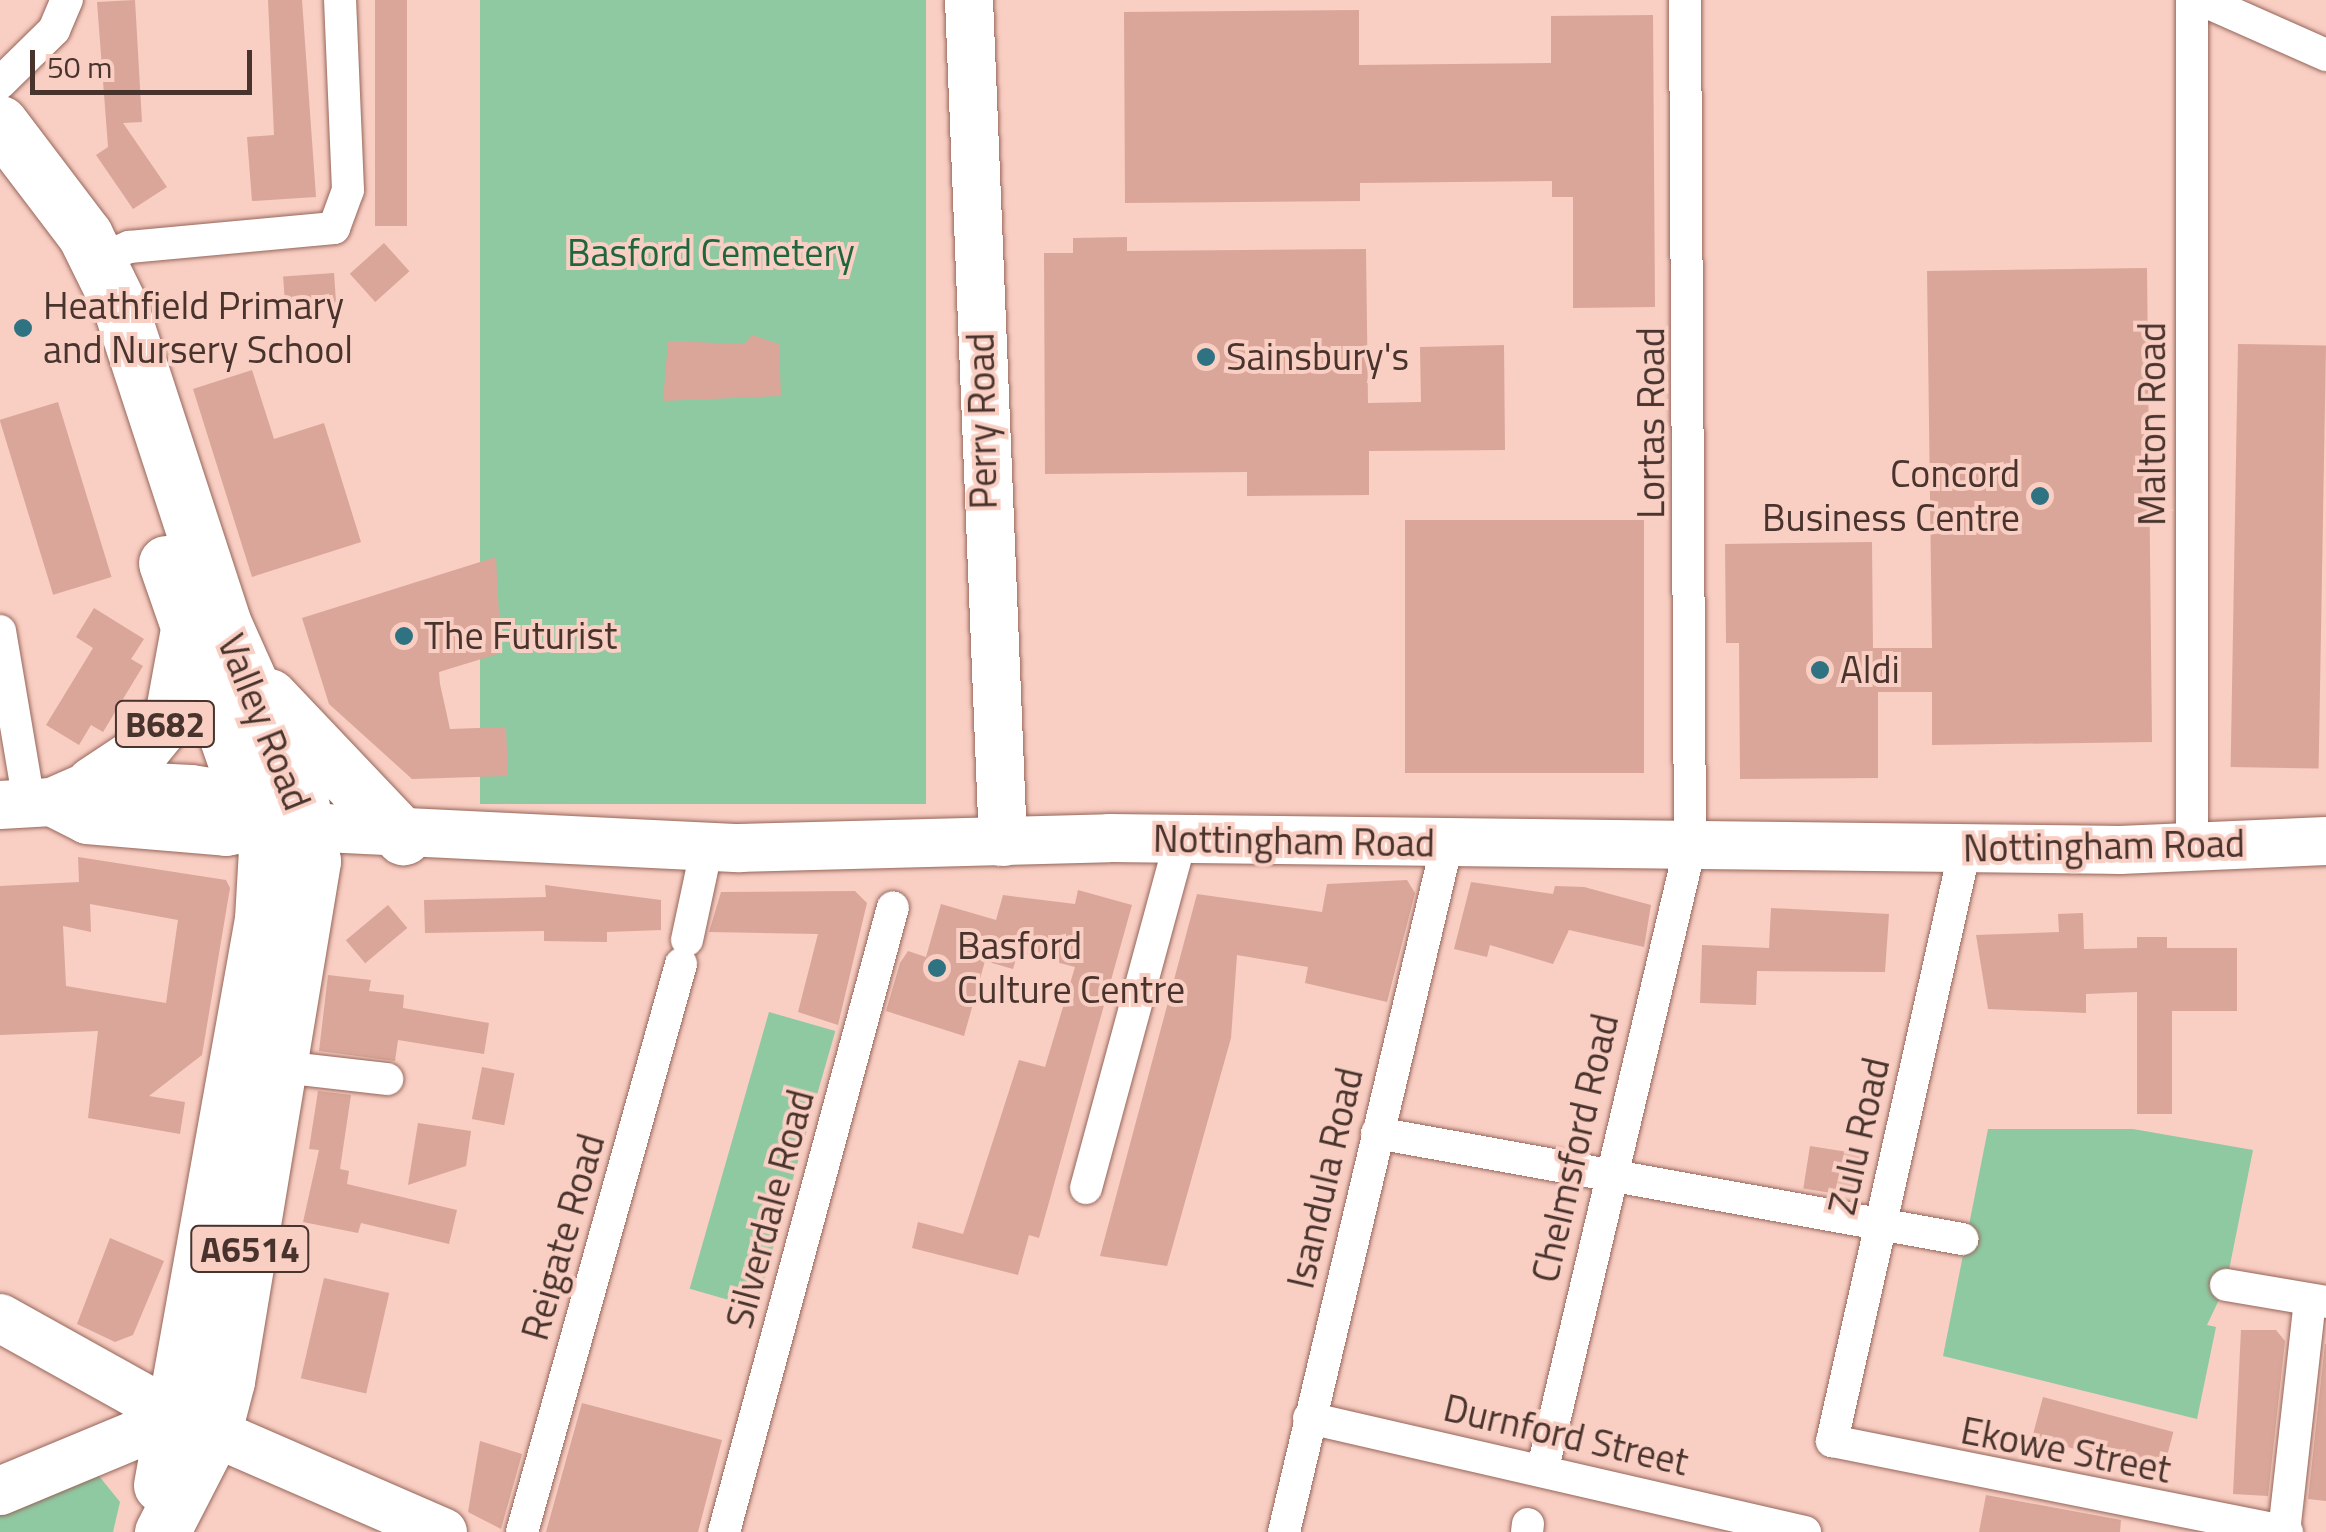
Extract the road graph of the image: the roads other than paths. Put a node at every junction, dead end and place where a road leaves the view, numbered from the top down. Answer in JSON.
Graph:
{"nodes":[{"id":1,"x":67,"y":0,"type":"edge"},
{"id":2,"x":340,"y":0,"type":"edge"},
{"id":3,"x":969,"y":0,"type":"edge"},
{"id":4,"x":1684,"y":0,"type":"edge"},
{"id":5,"x":2192,"y":0,"type":"edge"},
{"id":6,"x":2202,"y":0,"type":"edge"},
{"id":7,"x":2326,"y":55,"type":"edge"},
{"id":8,"x":0,"y":83,"type":"edge"},
{"id":9,"x":0,"y":123,"type":"edge"},
{"id":10,"x":0,"y":182,"type":"edge"},
{"id":11,"x":96,"y":260,"type":"junction"},
{"id":12,"x":0,"y":631,"type":"edge"},
{"id":13,"x":187,"y":634,"type":"junction"},
{"id":14,"x":245,"y":674,"type":"junction"},
{"id":15,"x":43,"y":798,"type":"edge"},
{"id":16,"x":284,"y":827,"type":"junction"},
{"id":17,"x":403,"y":836,"type":"junction"},
{"id":18,"x":1181,"y":838,"type":"junction"},
{"id":19,"x":2326,"y":841,"type":"edge"},
{"id":20,"x":1003,"y":842,"type":"junction"},
{"id":21,"x":1447,"y":844,"type":"junction"},
{"id":22,"x":707,"y":847,"type":"junction"},
{"id":23,"x":1690,"y":847,"type":"junction"},
{"id":24,"x":2192,"y":848,"type":"junction"},
{"id":25,"x":1966,"y":849,"type":"junction"},
{"id":26,"x":894,"y":907,"type":"dead end"},
{"id":27,"x":281,"y":1066,"type":"junction"},
{"id":28,"x":387,"y":1079,"type":"dead end"},
{"id":29,"x":1377,"y":1133,"type":"junction"},
{"id":30,"x":1608,"y":1170,"type":"junction"},
{"id":31,"x":1086,"y":1188,"type":"dead end"},
{"id":32,"x":1879,"y":1225,"type":"junction"},
{"id":33,"x":1962,"y":1239,"type":"dead end"},
{"id":34,"x":2226,"y":1285,"type":"dead end"},
{"id":35,"x":2318,"y":1301,"type":"edge"},
{"id":36,"x":0,"y":1318,"type":"edge"},
{"id":37,"x":1309,"y":1418,"type":"junction"},
{"id":38,"x":196,"y":1424,"type":"junction"},
{"id":39,"x":1832,"y":1442,"type":"joint"},
{"id":40,"x":108,"y":1446,"type":"junction"},
{"id":41,"x":1543,"y":1468,"type":"junction"},
{"id":42,"x":0,"y":1491,"type":"edge"},
{"id":43,"x":151,"y":1532,"type":"edge"},
{"id":44,"x":162,"y":1532,"type":"edge"},
{"id":45,"x":443,"y":1532,"type":"edge"},
{"id":46,"x":522,"y":1532,"type":"edge"},
{"id":47,"x":724,"y":1532,"type":"edge"},
{"id":48,"x":1284,"y":1532,"type":"edge"},
{"id":49,"x":1805,"y":1532,"type":"edge"},
{"id":50,"x":2285,"y":1532,"type":"edge"}],
"edges":[{"from":1,"to":8,"type":"street"},
{"from":2,"to":11,"type":"street"},
{"from":3,"to":20,"type":"main road","name":"Perry Road"},
{"from":4,"to":23,"type":"street","name":"Lortas Road"},
{"from":5,"to":24,"type":"street","name":"Malton Road"},
{"from":6,"to":7,"type":"street"},
{"from":9,"to":11,"type":"highway","name":"Valley Road","number":"A6514"},
{"from":10,"to":13,"type":"highway","name":"Valley Road","number":"A6514"},
{"from":11,"to":14,"type":"highway","name":"Valley Road","number":"A6514"},
{"from":12,"to":15,"type":"street"},
{"from":13,"to":15,"type":"highway","number":"B682"},
{"from":13,"to":16,"type":"highway","name":"Valley Road","number":"A6514"},
{"from":14,"to":16,"type":"highway","name":"Valley Road","number":"A6514"},
{"from":14,"to":17,"type":"highway"},
{"from":15,"to":16,"type":"main road","number":"B682"},
{"from":16,"to":17,"type":"main road","name":"Nottingham Road"},
{"from":16,"to":27,"type":"highway","name":"Valley Road","number":"A6514"},
{"from":16,"to":38,"type":"highway","name":"Valley Road","number":"A6514"},
{"from":17,"to":22,"type":"main road","name":"Nottingham Road"},
{"from":18,"to":20,"type":"main road","name":"Nottingham Road"},
{"from":18,"to":21,"type":"main road","name":"Nottingham Road"},
{"from":18,"to":31,"type":"street"},
{"from":19,"to":24,"type":"main road","name":"Nottingham Road"},
{"from":20,"to":22,"type":"main road","name":"Nottingham Road"},
{"from":21,"to":23,"type":"main road","name":"Nottingham Road"},
{"from":21,"to":29,"type":"street","name":"Isandula Road"},
{"from":22,"to":46,"type":"street","name":"Reigate Road"},
{"from":23,"to":25,"type":"main road","name":"Nottingham Road"},
{"from":23,"to":30,"type":"street","name":"Chelmsford Road"},
{"from":24,"to":25,"type":"main road","name":"Nottingham Road"},
{"from":25,"to":32,"type":"street","name":"Zulu Road"},
{"from":26,"to":47,"type":"street","name":"Silverdale Road"},
{"from":27,"to":28,"type":"street"},
{"from":27,"to":38,"type":"highway","name":"Valley Road","number":"A6514"},
{"from":29,"to":30,"type":"street"},
{"from":29,"to":37,"type":"street","name":"Isandula Road"},
{"from":30,"to":32,"type":"street"},
{"from":30,"to":41,"type":"street","name":"Chelmsford Road"},
{"from":32,"to":33,"type":"street"},
{"from":32,"to":39,"type":"street","name":"Zulu Road"},
{"from":34,"to":35,"type":"street"},
{"from":35,"to":50,"type":"street"},
{"from":36,"to":38,"type":"main road"},
{"from":37,"to":41,"type":"street","name":"Durnford Street"},
{"from":37,"to":48,"type":"street","name":"Isandula Road"},
{"from":38,"to":40,"type":"main road"},
{"from":38,"to":43,"type":"highway","name":"Valley Road","number":"A6514"},
{"from":38,"to":44,"type":"highway","name":"Valley Road","number":"A6514"},
{"from":38,"to":45,"type":"main road"},
{"from":39,"to":50,"type":"street","name":"Ekowe Street"},
{"from":40,"to":42,"type":"main road"},
{"from":40,"to":43,"type":"main road"},
{"from":41,"to":49,"type":"street","name":"Durnford Street"}]}
